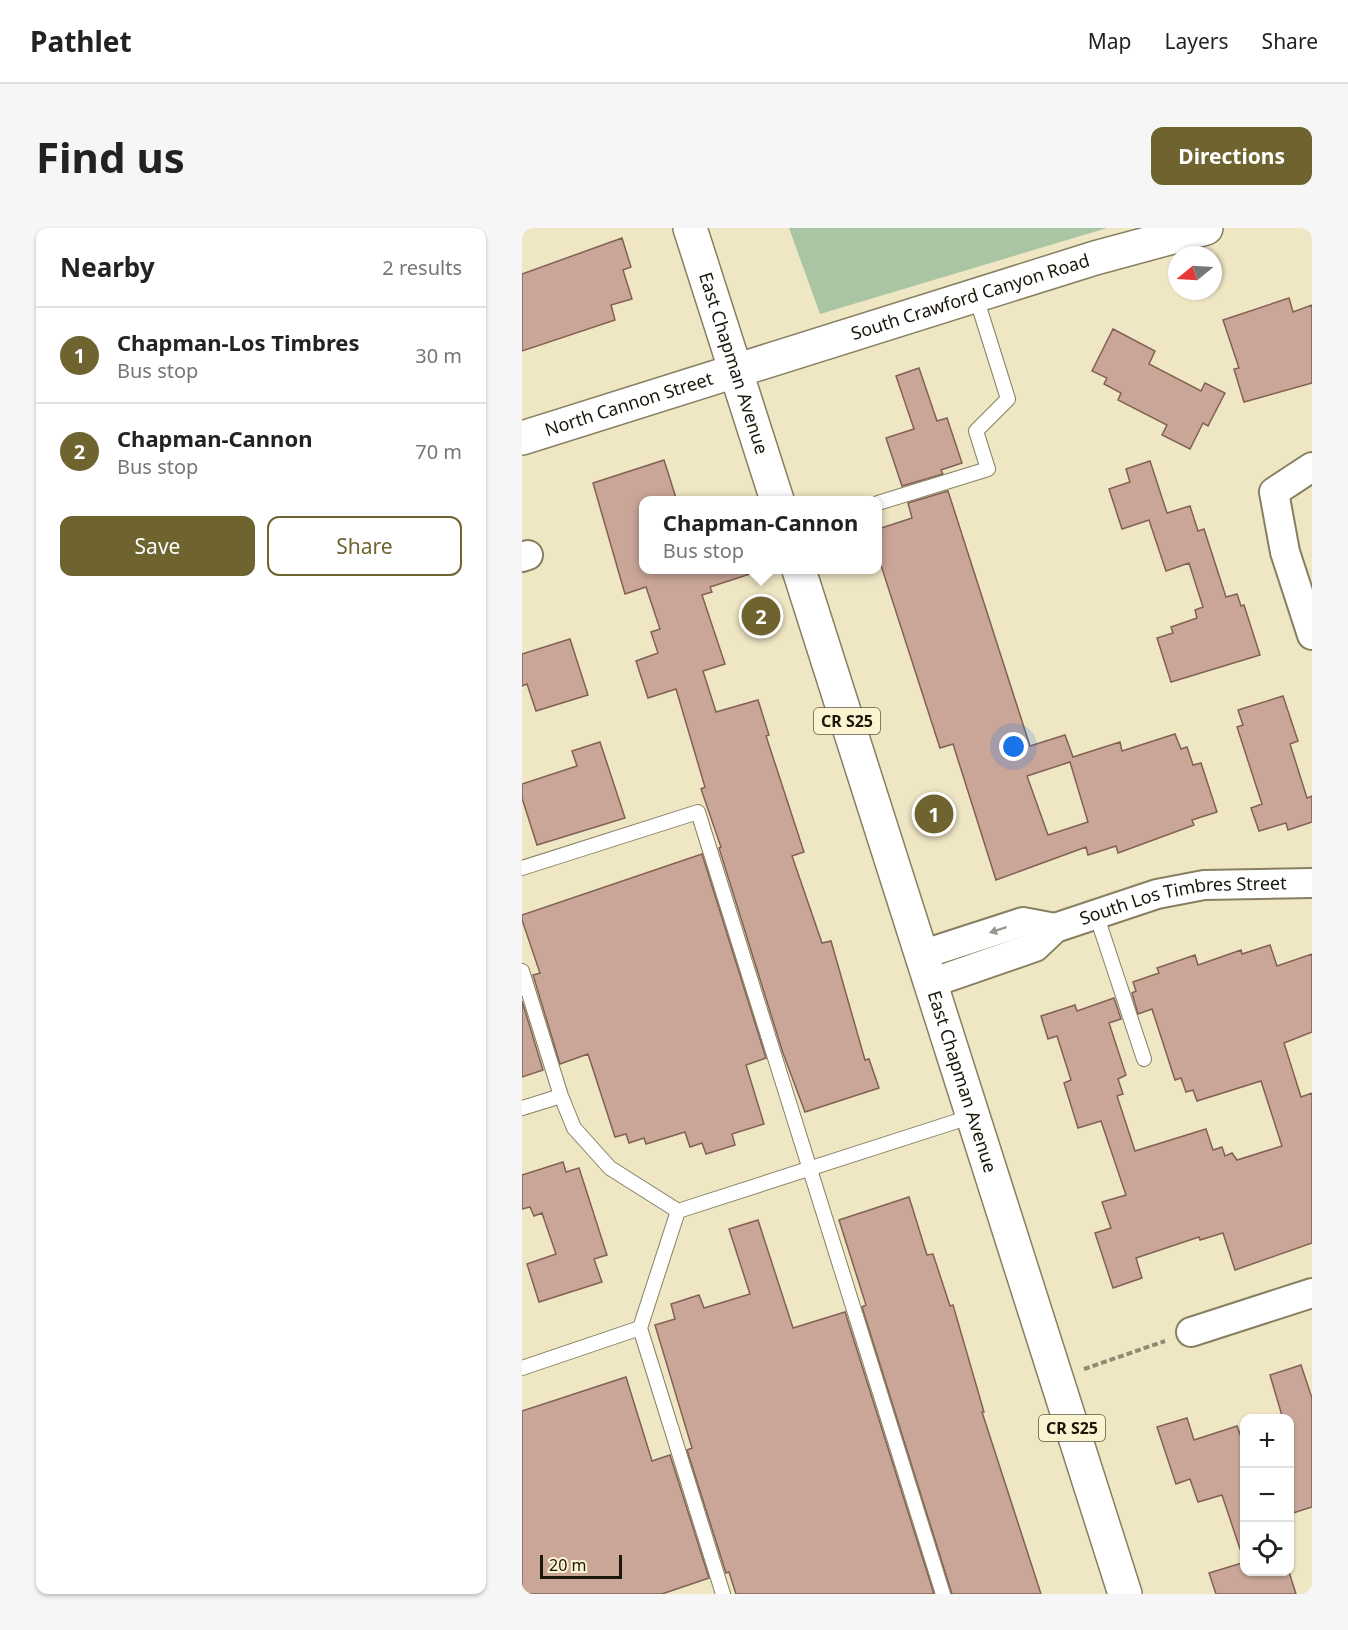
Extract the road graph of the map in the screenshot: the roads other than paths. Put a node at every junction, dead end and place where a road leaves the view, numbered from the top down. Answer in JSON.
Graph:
{"nodes":[{"id":1,"x":690,"y":228,"type":"edge"},
{"id":2,"x":1206,"y":228,"type":"edge"},
{"id":3,"x":976,"y":297,"type":"junction"},
{"id":4,"x":736,"y":372,"type":"junction"},
{"id":5,"x":522,"y":438,"type":"edge"},
{"id":6,"x":1312,"y":467,"type":"edge"},
{"id":7,"x":775,"y":496,"type":"edge"},
{"id":8,"x":882,"y":502,"type":"edge"},
{"id":9,"x":800,"y":574,"type":"edge"},
{"id":10,"x":1312,"y":635,"type":"edge"},
{"id":11,"x":522,"y":868,"type":"edge"},
{"id":12,"x":1312,"y":883,"type":"edge"},
{"id":13,"x":1096,"y":914,"type":"junction"},
{"id":14,"x":926,"y":969,"type":"junction"},
{"id":15,"x":522,"y":971,"type":"edge"},
{"id":16,"x":1144,"y":1059,"type":"dead end"},
{"id":17,"x":561,"y":1096,"type":"junction"},
{"id":18,"x":522,"y":1108,"type":"edge"},
{"id":19,"x":973,"y":1116,"type":"junction"},
{"id":20,"x":808,"y":1169,"type":"junction"},
{"id":21,"x":678,"y":1211,"type":"junction"},
{"id":22,"x":1312,"y":1293,"type":"edge"},
{"id":23,"x":640,"y":1329,"type":"junction"},
{"id":24,"x":1191,"y":1332,"type":"road end"},
{"id":25,"x":522,"y":1368,"type":"edge"},
{"id":26,"x":723,"y":1594,"type":"edge"},
{"id":27,"x":944,"y":1594,"type":"edge"},
{"id":28,"x":1125,"y":1594,"type":"edge"}],
"edges":[{"from":1,"to":4,"type":"main road","name":"East Chapman Avenue"},
{"from":2,"to":3,"type":"main road","name":"South Crawford Canyon Road"},
{"from":3,"to":4,"type":"main road","name":"South Crawford Canyon Road"},
{"from":3,"to":8,"type":"lane"},
{"from":4,"to":5,"type":"main road","name":"North Cannon Street"},
{"from":4,"to":7,"type":"main road","name":"East Chapman Avenue"},
{"from":6,"to":10,"type":"street"},
{"from":9,"to":14,"type":"main road","name":"East Chapman Avenue","number":"CR S25"},
{"from":11,"to":20,"type":"lane"},
{"from":12,"to":13,"type":"street","name":"South Los Timbres Street"},
{"from":13,"to":14,"type":"street","name":"South Los Timbres Street"},
{"from":13,"to":16,"type":"lane"},
{"from":14,"to":19,"type":"main road","name":"East Chapman Avenue","number":"CR S25"},
{"from":15,"to":17,"type":"lane"},
{"from":17,"to":18,"type":"lane"},
{"from":17,"to":21,"type":"lane"},
{"from":19,"to":20,"type":"lane"},
{"from":19,"to":28,"type":"main road","name":"East Chapman Avenue","number":"CR S25"},
{"from":20,"to":21,"type":"lane"},
{"from":20,"to":27,"type":"lane"},
{"from":21,"to":23,"type":"lane"},
{"from":22,"to":24,"type":"street"},
{"from":23,"to":25,"type":"lane"},
{"from":23,"to":26,"type":"lane"}]}
